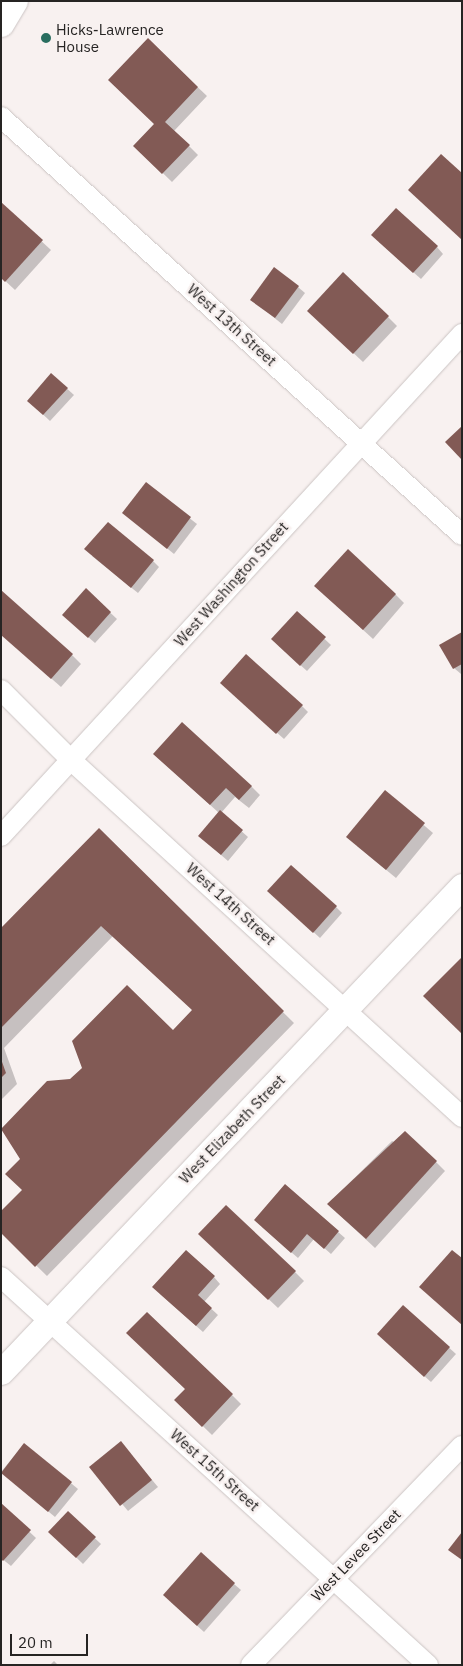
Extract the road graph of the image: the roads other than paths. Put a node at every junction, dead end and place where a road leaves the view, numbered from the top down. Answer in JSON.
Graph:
{"nodes":[{"id":1,"x":14,"y":1,"type":"edge"},
{"id":2,"x":1,"y":24,"type":"edge"},
{"id":3,"x":1,"y":118,"type":"edge"},
{"id":4,"x":462,"y":334,"type":"edge"},
{"id":5,"x":361,"y":440,"type":"junction"},
{"id":6,"x":462,"y":535,"type":"edge"},
{"id":7,"x":1,"y":690,"type":"edge"},
{"id":8,"x":72,"y":760,"type":"junction"},
{"id":9,"x":1,"y":836,"type":"edge"},
{"id":10,"x":462,"y":886,"type":"edge"},
{"id":11,"x":346,"y":1010,"type":"junction"},
{"id":12,"x":462,"y":1117,"type":"edge"},
{"id":13,"x":1,"y":1277,"type":"edge"},
{"id":14,"x":48,"y":1320,"type":"junction"},
{"id":15,"x":1,"y":1372,"type":"edge"},
{"id":16,"x":462,"y":1446,"type":"edge"},
{"id":17,"x":335,"y":1577,"type":"junction"},
{"id":18,"x":251,"y":1665,"type":"edge"},
{"id":19,"x":428,"y":1665,"type":"edge"}],
"edges":[{"from":1,"to":2,"type":"street"},
{"from":3,"to":5,"type":"street","name":"West 13th Street"},
{"from":4,"to":5,"type":"street","name":"West Washington Street"},
{"from":5,"to":6,"type":"street","name":"West 13th Street"},
{"from":5,"to":8,"type":"street","name":"West Washington Street"},
{"from":7,"to":8,"type":"street","name":"West 14th Street"},
{"from":8,"to":9,"type":"street","name":"West Washington Street"},
{"from":8,"to":11,"type":"street","name":"West 14th Street"},
{"from":10,"to":11,"type":"street","name":"West Elizabeth Street"},
{"from":11,"to":12,"type":"street","name":"West 14th Street"},
{"from":11,"to":14,"type":"street","name":"West Elizabeth Street"},
{"from":13,"to":14,"type":"street","name":"West 15th Street"},
{"from":14,"to":15,"type":"street","name":"West Elizabeth Street"},
{"from":14,"to":17,"type":"street","name":"West 15th Street"},
{"from":16,"to":17,"type":"street","name":"West Levee Street"},
{"from":17,"to":18,"type":"street","name":"West Levee Street"},
{"from":17,"to":19,"type":"street","name":"West 15th Street"}]}
